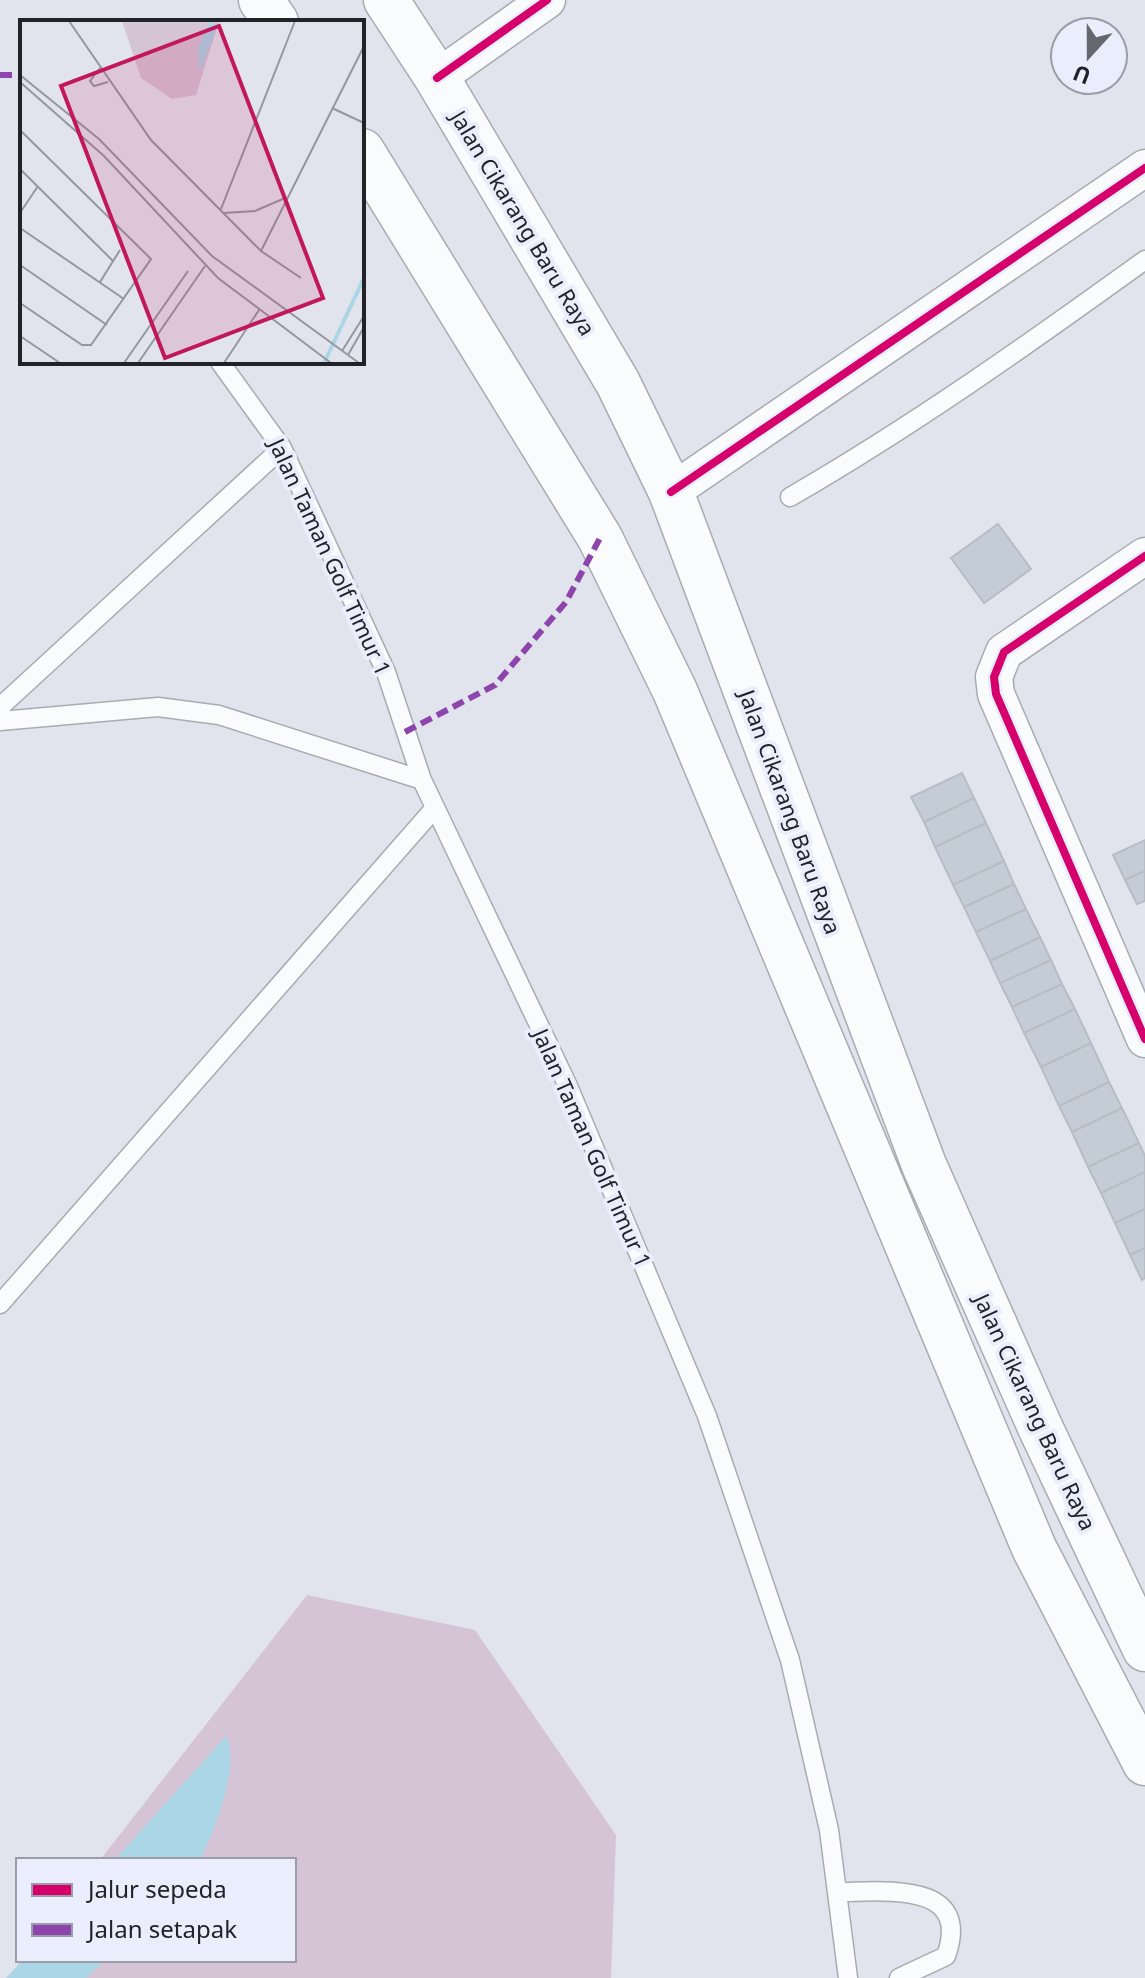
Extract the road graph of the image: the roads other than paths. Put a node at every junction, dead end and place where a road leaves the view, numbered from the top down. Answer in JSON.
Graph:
{"nodes":[{"id":1,"x":261,"y":0,"type":"edge"},
{"id":2,"x":386,"y":0,"type":"edge"},
{"id":3,"x":547,"y":0,"type":"edge"},
{"id":4,"x":275,"y":20,"type":"edge"},
{"id":5,"x":437,"y":78,"type":"junction"},
{"id":6,"x":364,"y":154,"type":"edge"},
{"id":7,"x":1145,"y":168,"type":"edge"},
{"id":8,"x":1145,"y":260,"type":"edge"},
{"id":9,"x":221,"y":364,"type":"edge"},
{"id":10,"x":282,"y":448,"type":"junction"},
{"id":11,"x":671,"y":492,"type":"junction"},
{"id":12,"x":790,"y":497,"type":"dead end"},
{"id":13,"x":1145,"y":556,"type":"edge"},
{"id":14,"x":0,"y":707,"type":"edge"},
{"id":15,"x":0,"y":721,"type":"edge"},
{"id":16,"x":422,"y":780,"type":"junction"},
{"id":17,"x":434,"y":809,"type":"junction"},
{"id":18,"x":1145,"y":1039,"type":"edge"},
{"id":19,"x":0,"y":1304,"type":"edge"},
{"id":20,"x":1145,"y":1649,"type":"edge"},
{"id":21,"x":1145,"y":1763,"type":"edge"},
{"id":22,"x":837,"y":1892,"type":"junction"},
{"id":23,"x":848,"y":1978,"type":"edge"},
{"id":24,"x":899,"y":1978,"type":"edge"}],
"edges":[{"from":1,"to":4,"type":"main road"},
{"from":2,"to":5,"type":"main road","name":"Jalan Cikarang Baru Raya"},
{"from":3,"to":5,"type":"street"},
{"from":5,"to":11,"type":"main road","name":"Jalan Cikarang Baru Raya"},
{"from":6,"to":21,"type":"main road"},
{"from":7,"to":11,"type":"street"},
{"from":8,"to":12,"type":"lane"},
{"from":9,"to":10,"type":"lane","name":"Jalan Taman Golf Timur 1"},
{"from":10,"to":14,"type":"lane"},
{"from":10,"to":16,"type":"lane","name":"Jalan Taman Golf Timur 1"},
{"from":11,"to":20,"type":"main road","name":"Jalan Cikarang Baru Raya"},
{"from":13,"to":18,"type":"street"},
{"from":15,"to":16,"type":"lane"},
{"from":16,"to":17,"type":"lane","name":"Jalan Taman Golf Timur 1"},
{"from":17,"to":19,"type":"lane"},
{"from":17,"to":22,"type":"lane","name":"Jalan Taman Golf Timur 1"},
{"from":22,"to":23,"type":"lane","name":"Jalan Taman Golf Timur 1"},
{"from":22,"to":24,"type":"lane"}]}
